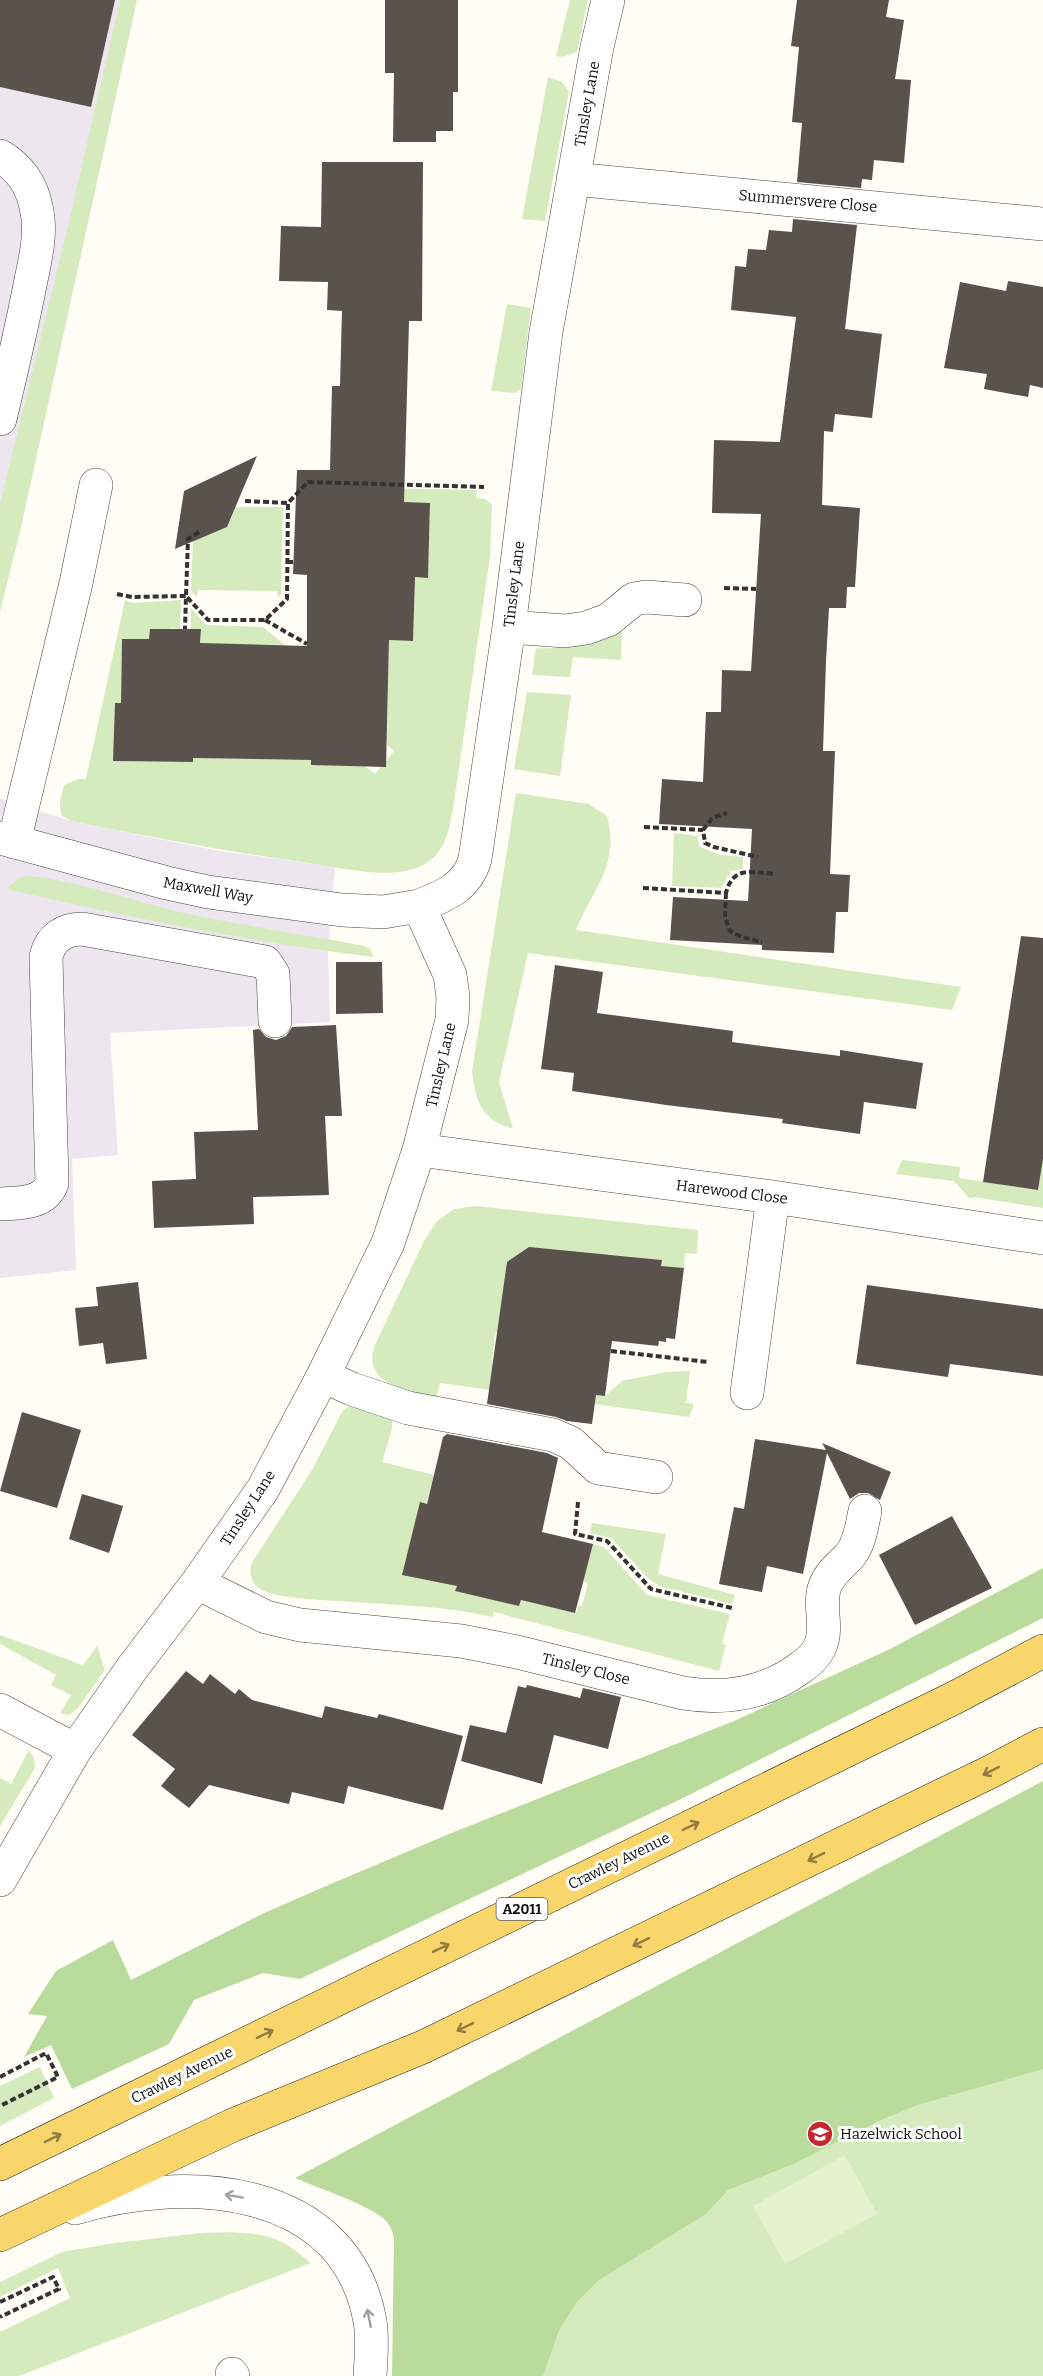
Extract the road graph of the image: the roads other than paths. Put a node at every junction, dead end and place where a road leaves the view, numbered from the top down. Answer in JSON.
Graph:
{"nodes":[{"id":1,"x":608,"y":0,"type":"edge"},
{"id":2,"x":0,"y":156,"type":"edge"},
{"id":3,"x":573,"y":179,"type":"junction"},
{"id":4,"x":1043,"y":224,"type":"edge"},
{"id":5,"x":0,"y":419,"type":"edge"},
{"id":6,"x":96,"y":485,"type":"dead end"},
{"id":7,"x":685,"y":600,"type":"dead end"},
{"id":8,"x":509,"y":627,"type":"junction"},
{"id":9,"x":7,"y":840,"type":"edge"},
{"id":10,"x":420,"y":906,"type":"junction"},
{"id":11,"x":275,"y":1021,"type":"dead end"},
{"id":12,"x":420,"y":1150,"type":"junction"},
{"id":13,"x":773,"y":1197,"type":"junction"},
{"id":14,"x":0,"y":1204,"type":"edge"},
{"id":15,"x":1043,"y":1238,"type":"edge"},
{"id":16,"x":323,"y":1376,"type":"junction"},
{"id":17,"x":749,"y":1380,"type":"road end"},
{"id":18,"x":656,"y":1478,"type":"dead end"},
{"id":19,"x":865,"y":1511,"type":"dead end"},
{"id":20,"x":197,"y":1583,"type":"junction"},
{"id":21,"x":1043,"y":1651,"type":"edge"},
{"id":22,"x":0,"y":1710,"type":"edge"},
{"id":23,"x":1043,"y":1744,"type":"edge"},
{"id":24,"x":75,"y":1750,"type":"junction"},
{"id":25,"x":2,"y":1870,"type":"edge"},
{"id":26,"x":0,"y":2164,"type":"edge"},
{"id":27,"x":9,"y":2230,"type":"edge"},
{"id":28,"x":370,"y":2376,"type":"edge"}],
"edges":[{"from":1,"to":3,"type":"street","name":"Tinsley Lane"},
{"from":2,"to":5,"type":"street"},
{"from":3,"to":4,"type":"street","name":"Summersvere Close"},
{"from":3,"to":8,"type":"street","name":"Tinsley Lane"},
{"from":6,"to":9,"type":"street"},
{"from":7,"to":8,"type":"street"},
{"from":8,"to":10,"type":"street","name":"Tinsley Lane"},
{"from":9,"to":10,"type":"street","name":"Maxwell Way"},
{"from":10,"to":12,"type":"street","name":"Tinsley Lane"},
{"from":11,"to":14,"type":"street"},
{"from":12,"to":13,"type":"street","name":"Harewood Close"},
{"from":12,"to":16,"type":"street","name":"Tinsley Lane"},
{"from":13,"to":15,"type":"street","name":"Harewood Close"},
{"from":13,"to":17,"type":"street"},
{"from":16,"to":18,"type":"street"},
{"from":16,"to":20,"type":"street","name":"Tinsley Lane"},
{"from":19,"to":20,"type":"street","name":"Tinsley Close"},
{"from":20,"to":24,"type":"street","name":"Tinsley Lane"},
{"from":26,"to":21,"type":"main road","name":"Crawley Avenue","number":"A2011","one_way":true},
{"from":22,"to":24,"type":"street"},
{"from":23,"to":27,"type":"main road","one_way":true},
{"from":24,"to":25,"type":"street","name":"Tinsley Lane"},
{"from":28,"to":27,"type":"street","one_way":true}]}
